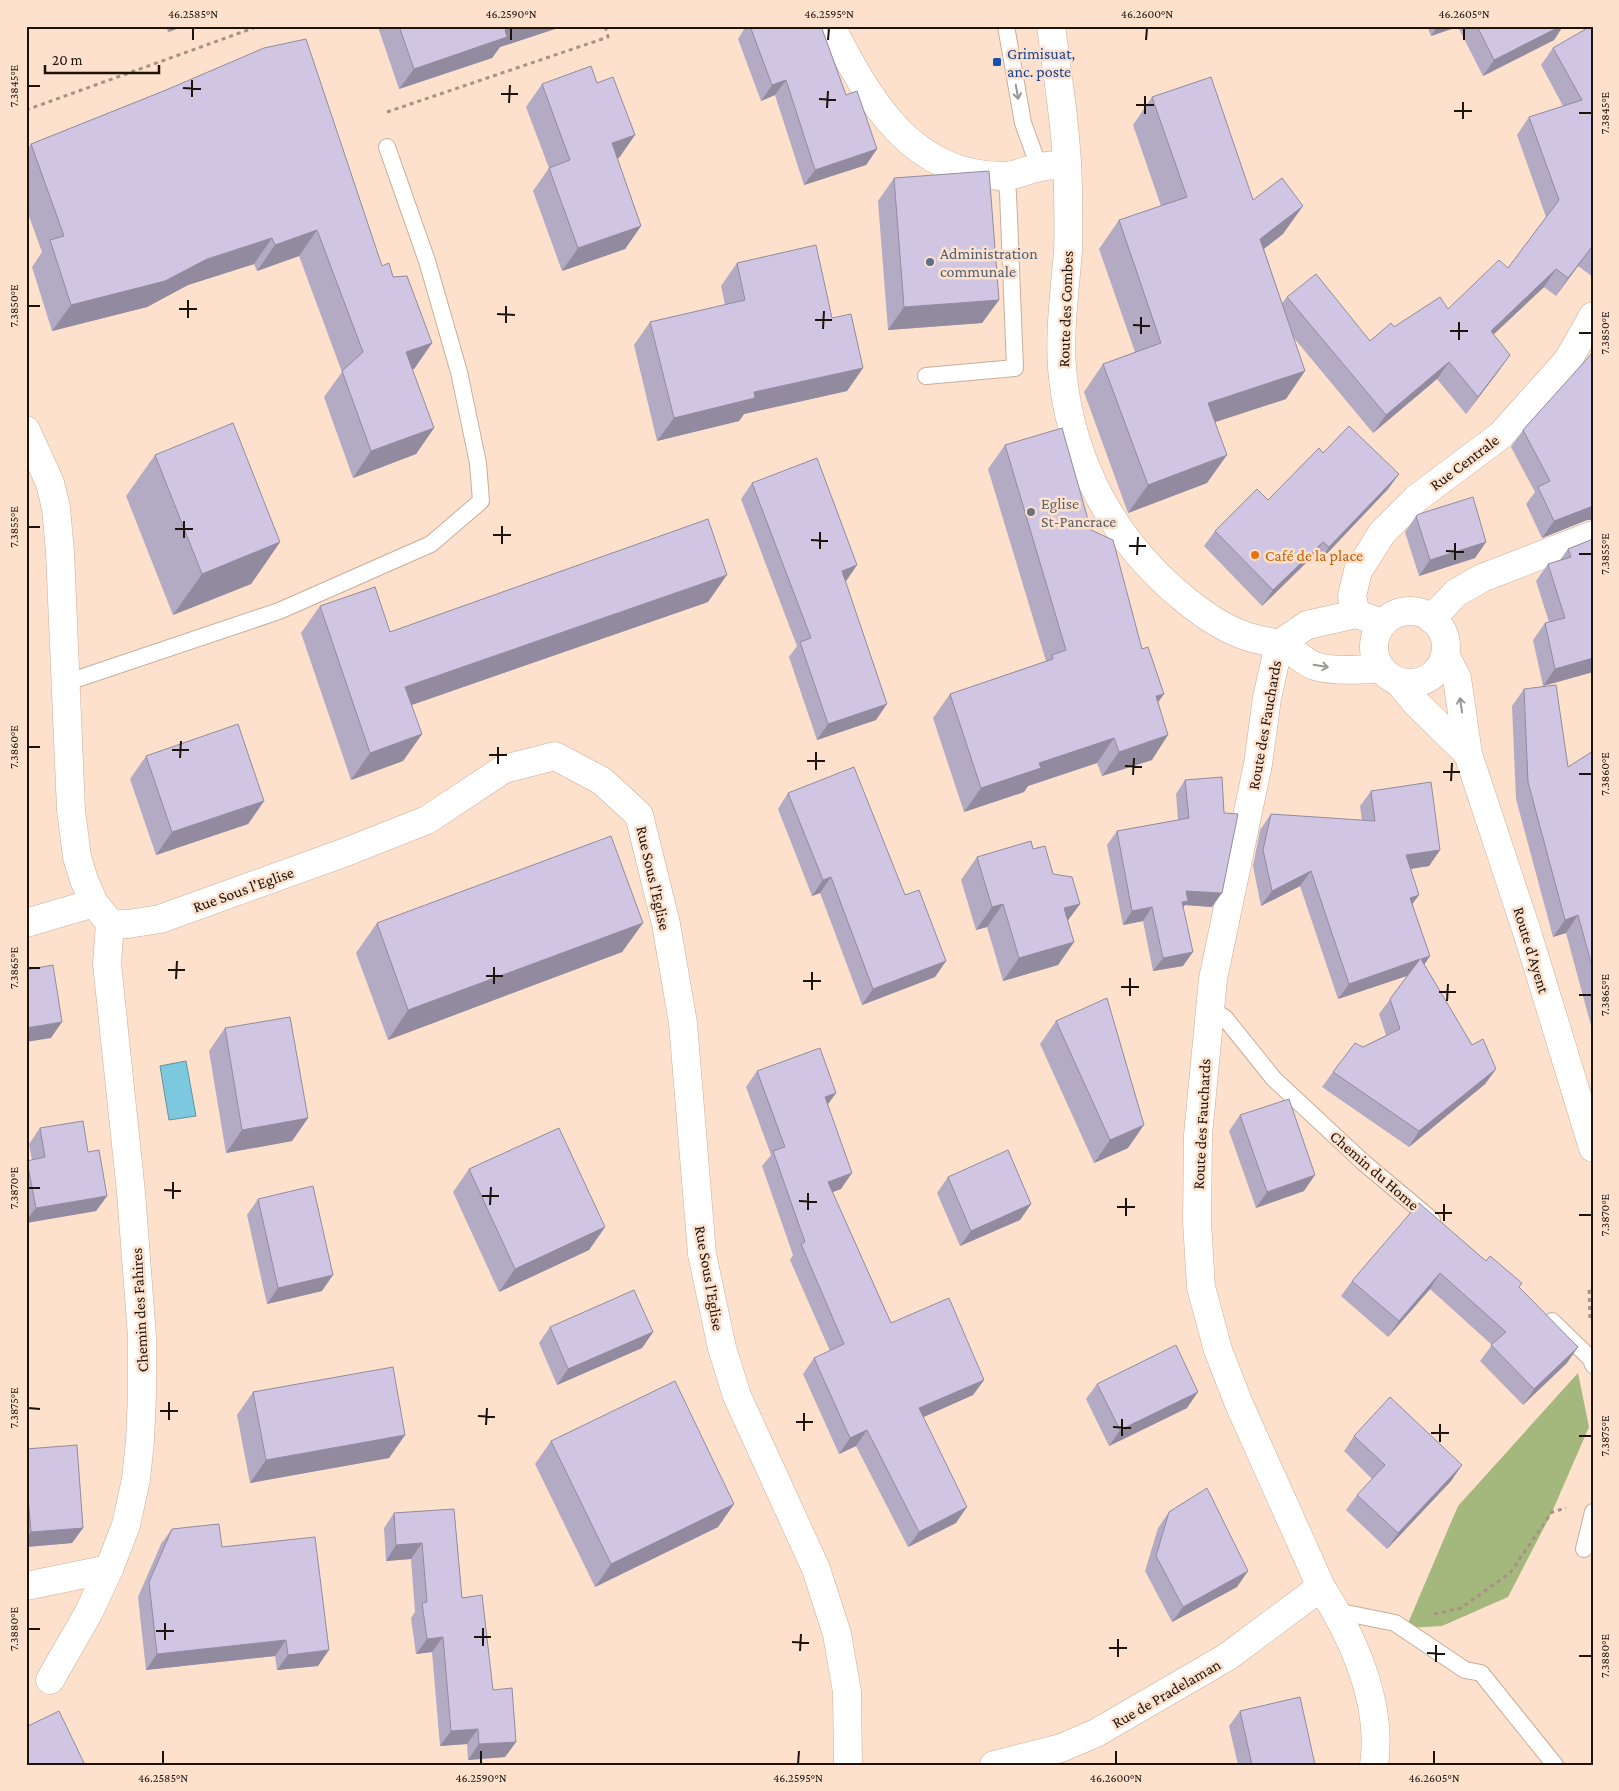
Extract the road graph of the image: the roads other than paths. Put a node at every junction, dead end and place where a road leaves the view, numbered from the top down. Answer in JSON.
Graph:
{"nodes":[{"id":1,"x":831,"y":26,"type":"edge"},
{"id":2,"x":1006,"y":26,"type":"edge"},
{"id":3,"x":1051,"y":26,"type":"edge"},
{"id":4,"x":387,"y":148,"type":"dead end"},
{"id":5,"x":1067,"y":164,"type":"junction"},
{"id":6,"x":1038,"y":167,"type":"junction"},
{"id":7,"x":1005,"y":176,"type":"junction"},
{"id":8,"x":1593,"y":316,"type":"edge"},
{"id":9,"x":926,"y":376,"type":"dead end"},
{"id":10,"x":26,"y":430,"type":"edge"},
{"id":11,"x":1593,"y":534,"type":"edge"},
{"id":12,"x":1356,"y":614,"type":"junction"},
{"id":13,"x":1430,"y":618,"type":"junction"},
{"id":14,"x":1383,"y":624,"type":"junction"},
{"id":15,"x":1279,"y":644,"type":"junction"},
{"id":16,"x":1444,"y":655,"type":"junction"},
{"id":17,"x":1389,"y":675,"type":"junction"},
{"id":18,"x":65,"y":683,"type":"junction"},
{"id":19,"x":1468,"y":754,"type":"junction"},
{"id":20,"x":102,"y":913,"type":"junction"},
{"id":21,"x":26,"y":923,"type":"edge"},
{"id":22,"x":1210,"y":1008,"type":"junction"},
{"id":23,"x":1593,"y":1148,"type":"edge"},
{"id":24,"x":1446,"y":1232,"type":"edge"},
{"id":25,"x":1538,"y":1309,"type":"edge"},
{"id":26,"x":1593,"y":1365,"type":"edge"},
{"id":27,"x":1593,"y":1512,"type":"edge"},
{"id":28,"x":1584,"y":1549,"type":"dead end"},
{"id":29,"x":110,"y":1569,"type":"junction"},
{"id":30,"x":26,"y":1586,"type":"edge"},
{"id":31,"x":1322,"y":1587,"type":"junction"},
{"id":32,"x":1336,"y":1611,"type":"junction"},
{"id":33,"x":50,"y":1680,"type":"dead end"},
{"id":34,"x":848,"y":1765,"type":"edge"},
{"id":35,"x":994,"y":1765,"type":"edge"},
{"id":36,"x":1374,"y":1765,"type":"edge"},
{"id":37,"x":1555,"y":1765,"type":"edge"}],
"edges":[{"from":1,"to":7,"type":"street"},
{"from":2,"to":6,"type":"lane","one_way":true},
{"from":3,"to":5,"type":"street","name":"Route des Combes"},
{"from":4,"to":18,"type":"lane"},
{"from":5,"to":6,"type":"street"},
{"from":5,"to":15,"type":"street","name":"Route des Combes"},
{"from":6,"to":7,"type":"street"},
{"from":7,"to":9,"type":"lane"},
{"from":8,"to":12,"type":"street","name":"Rue Centrale"},
{"from":10,"to":18,"type":"street"},
{"from":11,"to":13,"type":"street"},
{"from":12,"to":14,"type":"street"},
{"from":12,"to":15,"type":"street"},
{"from":13,"to":14,"type":"street"},
{"from":13,"to":16,"type":"street","name":"Route d'Ayent"},
{"from":14,"to":17,"type":"street","name":"Route d'Ayent"},
{"from":15,"to":17,"type":"street","name":"Route des Combes","one_way":true},
{"from":15,"to":22,"type":"street","name":"Route des Fauchards"},
{"from":16,"to":17,"type":"street"},
{"from":19,"to":16,"type":"street","name":"Route d'Ayent","one_way":true},
{"from":17,"to":19,"type":"street","name":"Route d'Ayent"},
{"from":18,"to":20,"type":"street"},
{"from":19,"to":23,"type":"street","name":"Route d'Ayent"},
{"from":20,"to":21,"type":"street","name":"Rue Sous l'Eglise"},
{"from":20,"to":29,"type":"street","name":"Chemin des Fahires"},
{"from":20,"to":34,"type":"street","name":"Rue Sous l'Eglise"},
{"from":22,"to":24,"type":"lane","name":"Chemin du Home"},
{"from":22,"to":31,"type":"street","name":"Route des Fauchards"},
{"from":25,"to":26,"type":"lane"},
{"from":27,"to":28,"type":"lane"},
{"from":29,"to":30,"type":"street"},
{"from":29,"to":33,"type":"street","name":"Chemin des Fahires"},
{"from":31,"to":32,"type":"street","name":"Route des Fauchards"},
{"from":31,"to":35,"type":"street","name":"Rue de Pradelaman"},
{"from":32,"to":36,"type":"street","name":"Route des Fauchards"},
{"from":32,"to":37,"type":"lane"}]}
